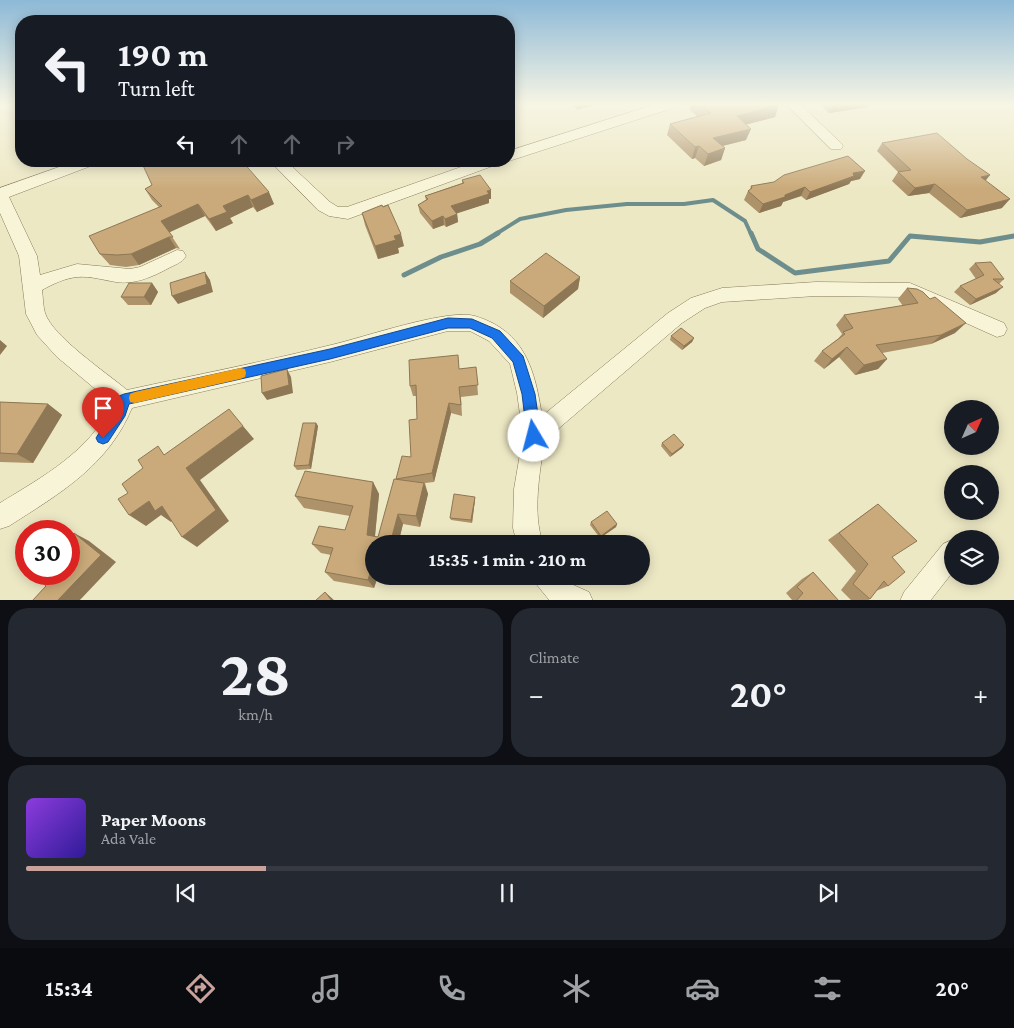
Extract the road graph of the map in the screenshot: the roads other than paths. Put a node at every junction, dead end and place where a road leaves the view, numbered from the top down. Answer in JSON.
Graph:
{"nodes":[{"id":1,"x":584,"y":132,"type":"edge"},
{"id":2,"x":821,"y":132,"type":"edge"},
{"id":3,"x":836,"y":146,"type":"dead end"},
{"id":4,"x":515,"y":154,"type":"edge"},
{"id":5,"x":75,"y":167,"type":"edge"},
{"id":6,"x":283,"y":167,"type":"edge"},
{"id":7,"x":476,"y":167,"type":"edge"},
{"id":8,"x":0,"y":195,"type":"edge"},
{"id":9,"x":177,"y":256,"type":"dead end"},
{"id":10,"x":32,"y":287,"type":"junction"},
{"id":11,"x":998,"y":329,"type":"dead end"},
{"id":12,"x":124,"y":400,"type":"junction"},
{"id":13,"x":534,"y":436,"type":"junction"},
{"id":14,"x":0,"y":518,"type":"edge"},
{"id":15,"x":527,"y":535,"type":"edge"},
{"id":16,"x":944,"y":563,"type":"edge"},
{"id":17,"x":554,"y":585,"type":"edge"},
{"id":18,"x":580,"y":600,"type":"edge"},
{"id":19,"x":914,"y":600,"type":"edge"}],
"edges":[{"from":1,"to":4,"type":"street"},
{"from":2,"to":3,"type":"street"},
{"from":5,"to":8,"type":"street"},
{"from":6,"to":7,"type":"street"},
{"from":8,"to":10,"type":"street"},
{"from":9,"to":10,"type":"street"},
{"from":10,"to":12,"type":"street"},
{"from":11,"to":13,"type":"street"},
{"from":12,"to":13,"type":"street"},
{"from":12,"to":14,"type":"street"},
{"from":13,"to":15,"type":"street"},
{"from":16,"to":19,"type":"street"},
{"from":17,"to":18,"type":"street"}]}
